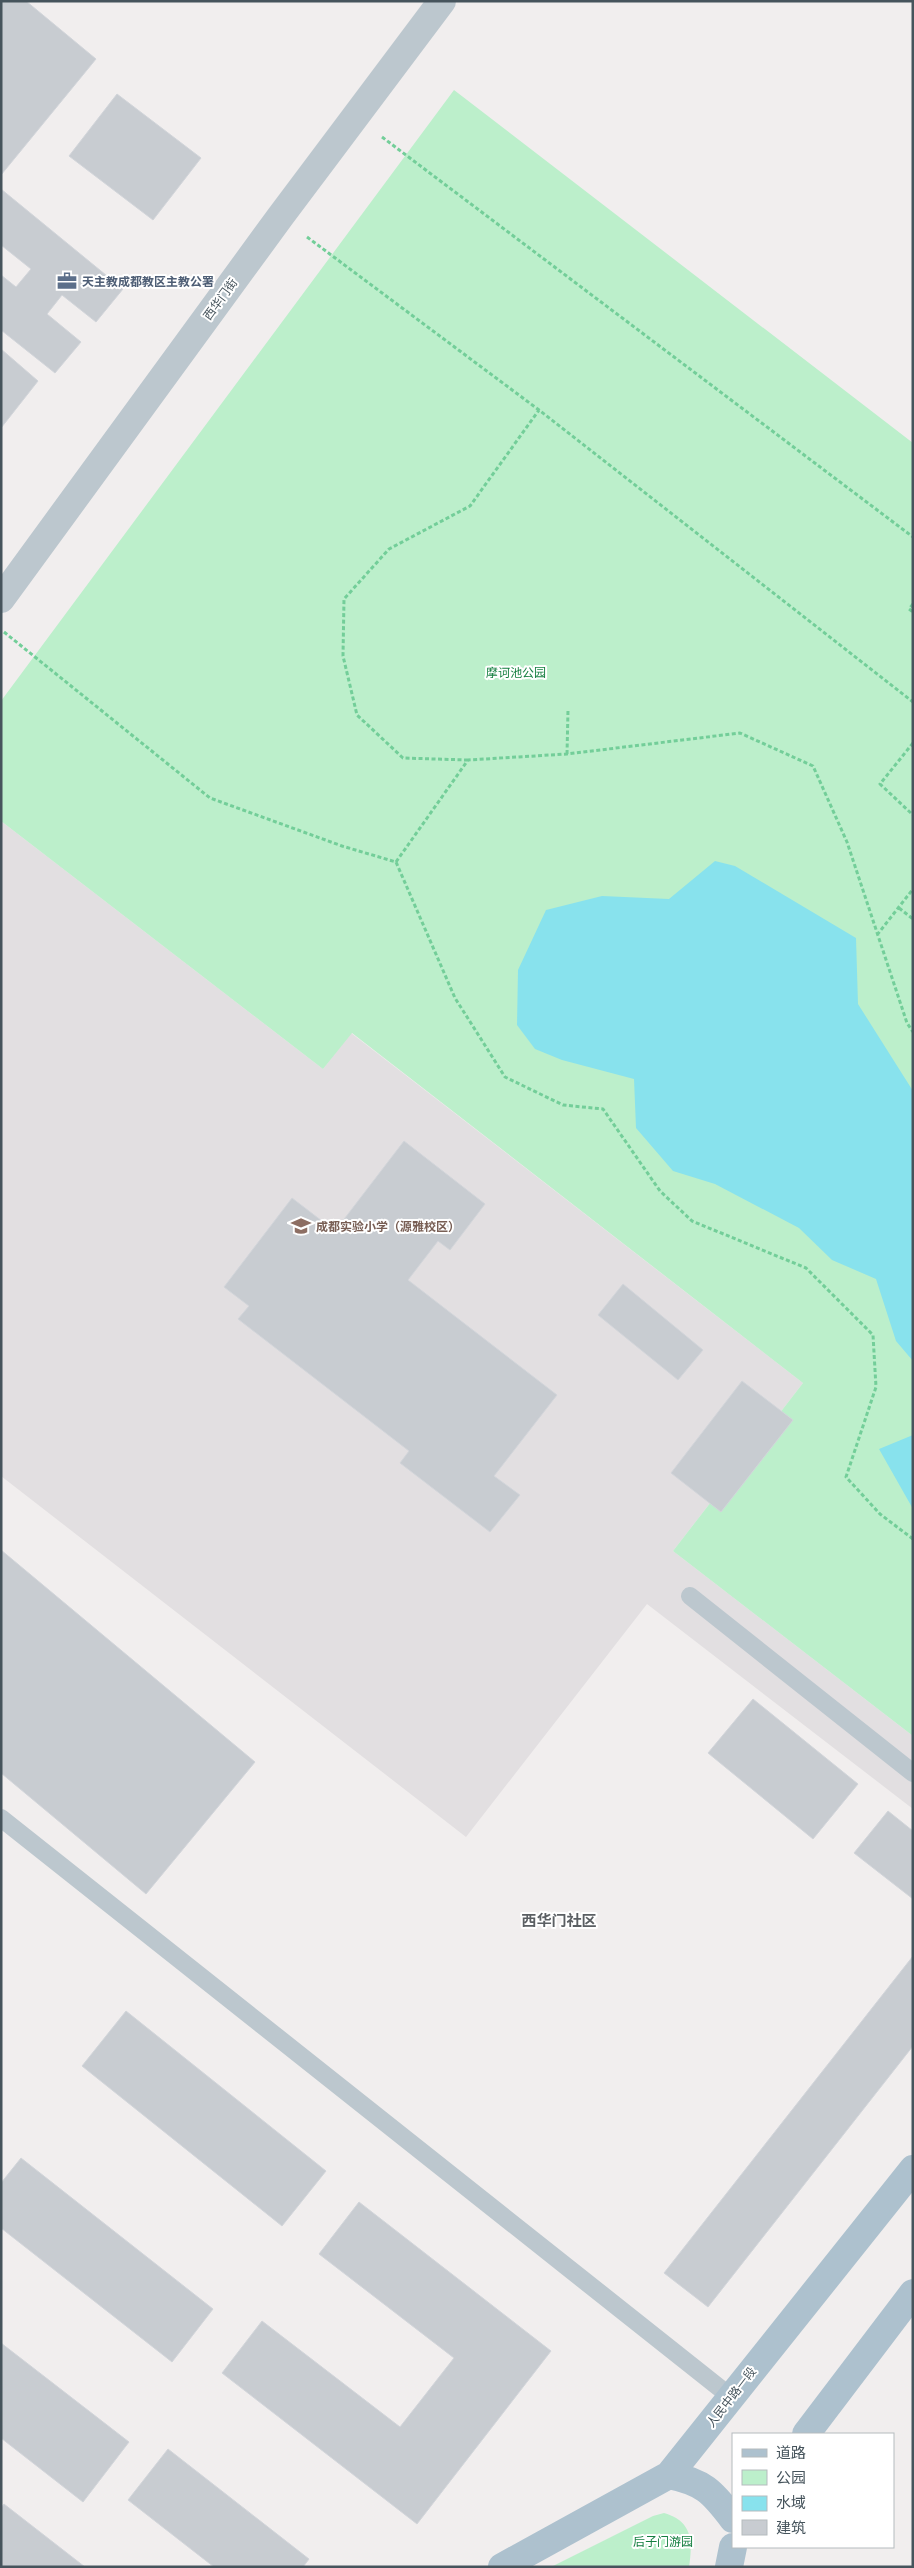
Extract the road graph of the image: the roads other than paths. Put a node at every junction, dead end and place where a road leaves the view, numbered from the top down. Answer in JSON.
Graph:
{"nodes":[{"id":1,"x":442,"y":1,"type":"edge"},
{"id":2,"x":1,"y":599,"type":"edge"},
{"id":3,"x":690,"y":1596,"type":"dead end"},
{"id":4,"x":913,"y":1773,"type":"edge"},
{"id":5,"x":1,"y":1818,"type":"edge"},
{"id":6,"x":913,"y":2169,"type":"edge"},
{"id":7,"x":913,"y":2293,"type":"edge"},
{"id":8,"x":731,"y":2397,"type":"junction"},
{"id":9,"x":807,"y":2433,"type":"edge"},
{"id":10,"x":669,"y":2475,"type":"junction"},
{"id":11,"x":732,"y":2518,"type":"edge"},
{"id":12,"x":733,"y":2548,"type":"edge"},
{"id":13,"x":502,"y":2567,"type":"edge"},
{"id":14,"x":729,"y":2567,"type":"edge"}],
"edges":[{"from":1,"to":2,"type":"street","name":"西华门街"},
{"from":3,"to":4,"type":"lane"},
{"from":5,"to":8,"type":"lane"},
{"from":6,"to":8,"type":"main road","name":"人民中路一段"},
{"from":7,"to":9,"type":"main road"},
{"from":8,"to":10,"type":"main road","name":"人民中路一段"},
{"from":10,"to":11,"type":"main road"},
{"from":10,"to":13,"type":"main road","name":"人民中路一段"},
{"from":12,"to":14,"type":"main road"}]}
